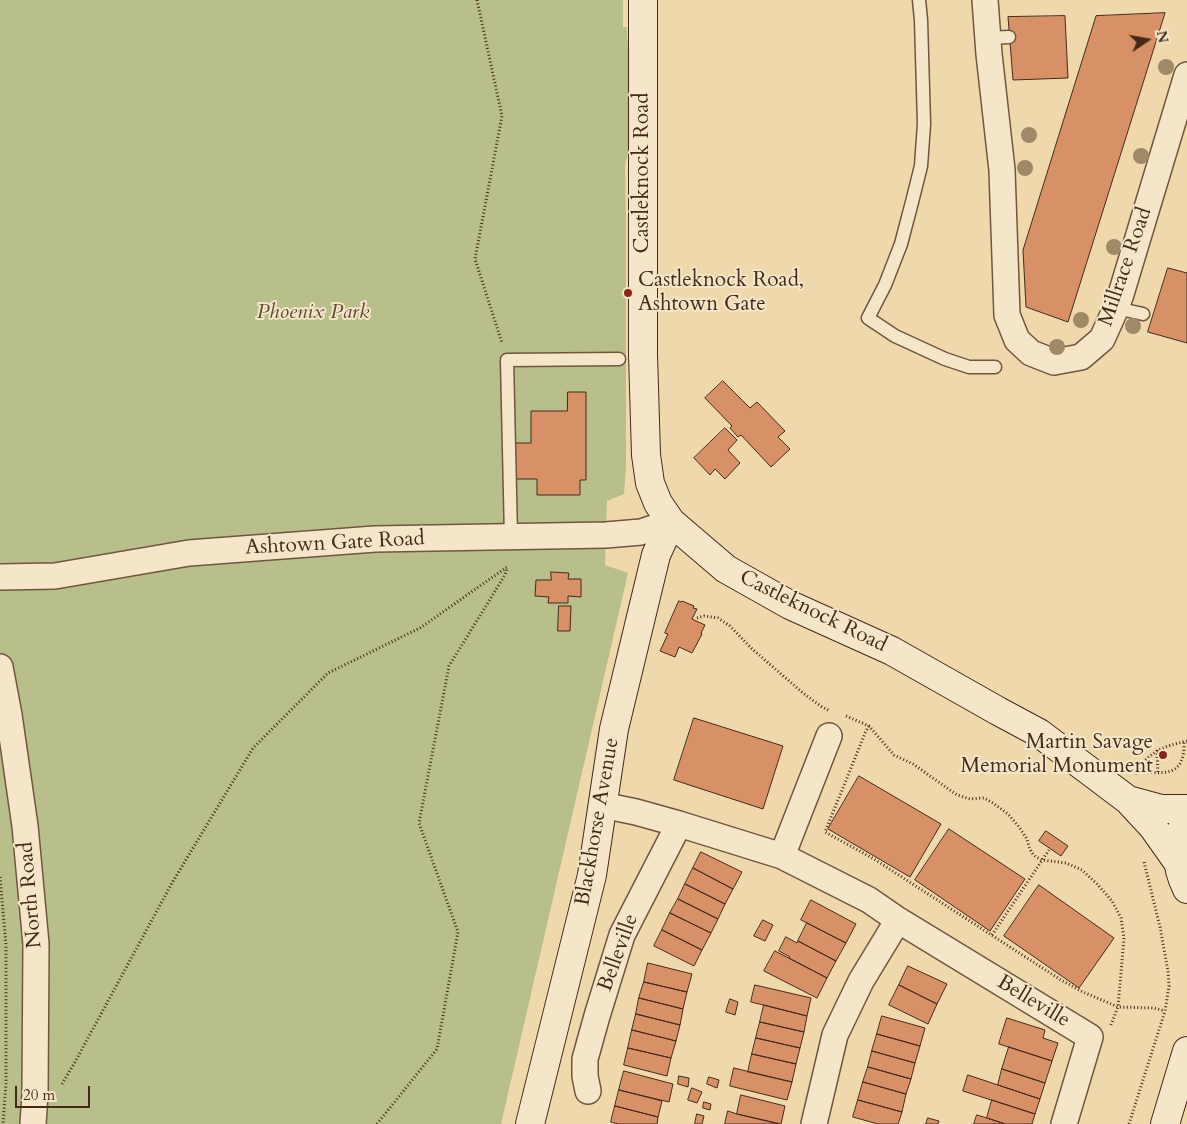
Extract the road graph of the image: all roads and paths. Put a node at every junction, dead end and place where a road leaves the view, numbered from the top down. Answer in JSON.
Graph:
{"nodes":[{"id":1,"x":477,"y":0,"type":"edge"},
{"id":2,"x":643,"y":0,"type":"edge"},
{"id":3,"x":919,"y":0,"type":"edge"},
{"id":4,"x":986,"y":0,"type":"edge"},
{"id":5,"x":1187,"y":75,"type":"edge"},
{"id":6,"x":1116,"y":308,"type":"junction"},
{"id":7,"x":1143,"y":314,"type":"dead end"},
{"id":8,"x":619,"y":359,"type":"dead end"},
{"id":9,"x":507,"y":360,"type":"junction"},
{"id":10,"x":996,"y":367,"type":"dead end"},
{"id":11,"x":671,"y":522,"type":"junction"},
{"id":12,"x":511,"y":537,"type":"junction"},
{"id":13,"x":507,"y":567,"type":"junction"},
{"id":14,"x":0,"y":577,"type":"edge"},
{"id":15,"x":697,"y":618,"type":"dead end"},
{"id":16,"x":0,"y":667,"type":"edge"},
{"id":17,"x":844,"y":716,"type":"dead end"},
{"id":18,"x":833,"y":724,"type":"joint"},
{"id":19,"x":869,"y":726,"type":"junction"},
{"id":20,"x":1186,"y":741,"type":"edge"},
{"id":21,"x":1157,"y":750,"type":"junction"},
{"id":22,"x":1141,"y":766,"type":"dead end"},
{"id":23,"x":1137,"y":771,"type":"dead end"},
{"id":24,"x":1158,"y":773,"type":"junction"},
{"id":25,"x":1128,"y":800,"type":"junction"},
{"id":26,"x":602,"y":805,"type":"junction"},
{"id":27,"x":1187,"y":809,"type":"edge"},
{"id":28,"x":1187,"y":819,"type":"edge"},
{"id":29,"x":679,"y":824,"type":"junction"},
{"id":30,"x":1048,"y":850,"type":"dead end"},
{"id":31,"x":782,"y":856,"type":"junction"},
{"id":32,"x":1142,"y":856,"type":"dead end"},
{"id":33,"x":1042,"y":860,"type":"junction"},
{"id":34,"x":1177,"y":861,"type":"junction"},
{"id":35,"x":0,"y":877,"type":"edge"},
{"id":36,"x":1187,"y":889,"type":"edge"},
{"id":37,"x":898,"y":920,"type":"junction"},
{"id":38,"x":992,"y":935,"type":"junction"},
{"id":39,"x":1118,"y":1007,"type":"junction"},
{"id":40,"x":1165,"y":1011,"type":"junction"},
{"id":41,"x":1090,"y":1037,"type":"junction"},
{"id":42,"x":1187,"y":1051,"type":"edge"},
{"id":43,"x":61,"y":1085,"type":"dead end"},
{"id":44,"x":588,"y":1091,"type":"dead end"},
{"id":45,"x":3,"y":1124,"type":"edge"},
{"id":46,"x":33,"y":1124,"type":"edge"},
{"id":47,"x":377,"y":1124,"type":"edge"},
{"id":48,"x":530,"y":1124,"type":"edge"},
{"id":49,"x":814,"y":1124,"type":"edge"},
{"id":50,"x":1064,"y":1124,"type":"edge"},
{"id":51,"x":1129,"y":1124,"type":"edge"},
{"id":52,"x":1165,"y":1124,"type":"edge"}],
"edges":[{"from":1,"to":9,"type":"path"},
{"from":2,"to":11,"type":"main road","name":"Castleknock Road"},
{"from":3,"to":10,"type":"lane"},
{"from":4,"to":6,"type":"street","name":"Millrace Road"},
{"from":5,"to":6,"type":"street","name":"Millrace Road"},
{"from":6,"to":7,"type":"lane"},
{"from":8,"to":9,"type":"lane"},
{"from":9,"to":12,"type":"lane"},
{"from":11,"to":12,"type":"street","name":"Ashtown Gate Road"},
{"from":11,"to":25,"type":"main road","name":"Castleknock Road"},
{"from":11,"to":26,"type":"main road","name":"Blackhorse Avenue"},
{"from":12,"to":13,"type":"path"},
{"from":12,"to":14,"type":"street","name":"Ashtown Gate Road"},
{"from":13,"to":43,"type":"path"},
{"from":13,"to":47,"type":"path"},
{"from":15,"to":18,"type":"path"},
{"from":16,"to":46,"type":"street","name":"North Road"},
{"from":17,"to":19,"type":"path"},
{"from":18,"to":31,"type":"street"},
{"from":19,"to":33,"type":"path"},
{"from":19,"to":38,"type":"path"},
{"from":20,"to":21,"type":"path"},
{"from":20,"to":24,"type":"path"},
{"from":21,"to":22,"type":"path"},
{"from":21,"to":24,"type":"path"},
{"from":23,"to":24,"type":"path"},
{"from":25,"to":27,"type":"main road","name":"Castleknock Road"},
{"from":25,"to":34,"type":"main road","name":"Castleknock Road"},
{"from":26,"to":29,"type":"street","name":"Belleville"},
{"from":26,"to":48,"type":"main road","name":"Blackhorse Avenue"},
{"from":28,"to":34,"type":"main road"},
{"from":29,"to":31,"type":"street","name":"Belleville"},
{"from":29,"to":44,"type":"street","name":"Belleville"},
{"from":30,"to":33,"type":"path"},
{"from":31,"to":37,"type":"street","name":"Belleville"},
{"from":32,"to":40,"type":"path"},
{"from":33,"to":38,"type":"path"},
{"from":33,"to":39,"type":"path"},
{"from":34,"to":36,"type":"main road"},
{"from":35,"to":45,"type":"path"},
{"from":37,"to":41,"type":"street","name":"Belleville"},
{"from":37,"to":49,"type":"street"},
{"from":38,"to":39,"type":"path"},
{"from":39,"to":40,"type":"path"},
{"from":39,"to":41,"type":"path"},
{"from":40,"to":51,"type":"path"},
{"from":41,"to":50,"type":"street","name":"Belleville"},
{"from":42,"to":52,"type":"main road"}]}
